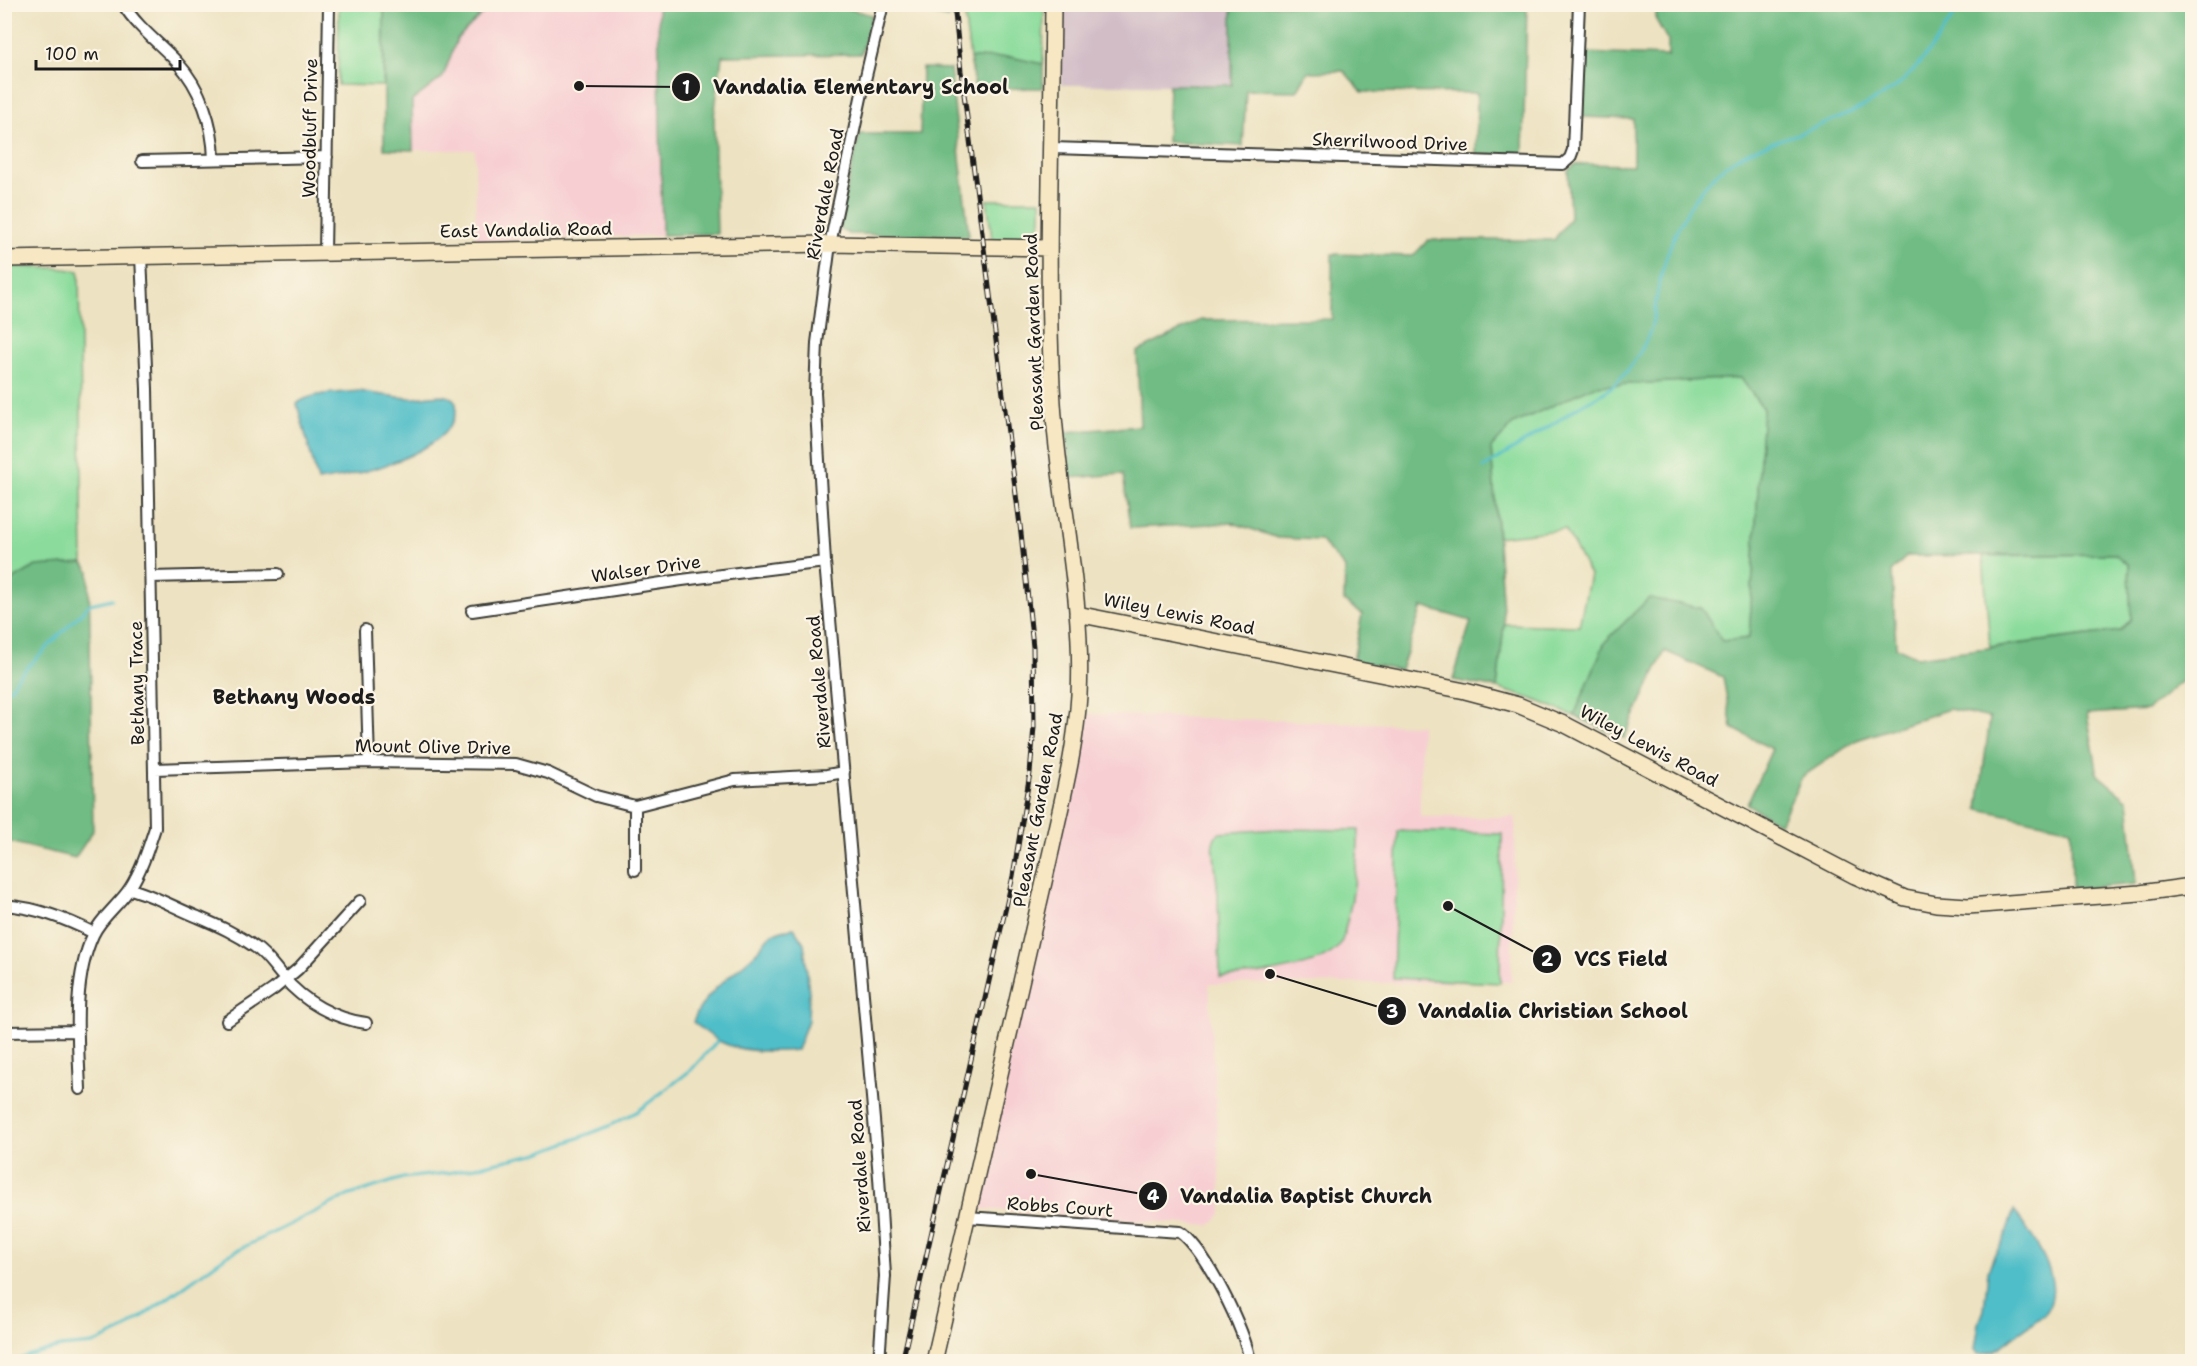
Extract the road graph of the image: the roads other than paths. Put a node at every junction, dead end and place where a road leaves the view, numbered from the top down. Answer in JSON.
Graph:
{"nodes":[{"id":1,"x":123,"y":4,"type":"edge"},
{"id":2,"x":329,"y":4,"type":"edge"},
{"id":3,"x":884,"y":4,"type":"edge"},
{"id":4,"x":1053,"y":4,"type":"edge"},
{"id":5,"x":1579,"y":4,"type":"edge"},
{"id":6,"x":1052,"y":148,"type":"junction"},
{"id":7,"x":327,"y":157,"type":"junction"},
{"id":8,"x":214,"y":159,"type":"junction"},
{"id":9,"x":142,"y":161,"type":"dead end"},
{"id":10,"x":830,"y":244,"type":"junction"},
{"id":11,"x":1049,"y":248,"type":"junction"},
{"id":12,"x":325,"y":253,"type":"junction"},
{"id":13,"x":141,"y":256,"type":"junction"},
{"id":14,"x":4,"y":259,"type":"edge"},
{"id":15,"x":825,"y":562,"type":"junction"},
{"id":16,"x":278,"y":574,"type":"dead end"},
{"id":17,"x":151,"y":577,"type":"junction"},
{"id":18,"x":472,"y":611,"type":"dead end"},
{"id":19,"x":1077,"y":614,"type":"junction"},
{"id":20,"x":365,"y":630,"type":"dead end"},
{"id":21,"x":369,"y":762,"type":"junction"},
{"id":22,"x":155,"y":769,"type":"junction"},
{"id":23,"x":844,"y":772,"type":"junction"},
{"id":24,"x":635,"y":806,"type":"junction"},
{"id":25,"x":635,"y":870,"type":"dead end"},
{"id":26,"x":2193,"y":886,"type":"edge"},
{"id":27,"x":130,"y":889,"type":"junction"},
{"id":28,"x":360,"y":901,"type":"dead end"},
{"id":29,"x":4,"y":905,"type":"edge"},
{"id":30,"x":94,"y":933,"type":"junction"},
{"id":31,"x":285,"y":980,"type":"junction"},
{"id":32,"x":227,"y":1021,"type":"dead end"},
{"id":33,"x":366,"y":1023,"type":"dead end"},
{"id":34,"x":77,"y":1031,"type":"junction"},
{"id":35,"x":4,"y":1032,"type":"edge"},
{"id":36,"x":80,"y":1089,"type":"dead end"},
{"id":37,"x":967,"y":1217,"type":"junction"},
{"id":38,"x":879,"y":1362,"type":"edge"},
{"id":39,"x":934,"y":1362,"type":"edge"},
{"id":40,"x":1250,"y":1362,"type":"edge"}],
"edges":[{"from":1,"to":8,"type":"street"},
{"from":2,"to":7,"type":"street","name":"Woodbluff Drive"},
{"from":3,"to":10,"type":"street","name":"Riverdale Road"},
{"from":4,"to":6,"type":"street","name":"Pleasant Garden Road"},
{"from":5,"to":6,"type":"street","name":"Sherrilwood Drive"},
{"from":6,"to":11,"type":"street","name":"Pleasant Garden Road"},
{"from":7,"to":8,"type":"street"},
{"from":7,"to":12,"type":"street","name":"Woodbluff Drive"},
{"from":8,"to":9,"type":"street"},
{"from":10,"to":11,"type":"street","name":"East Vandalia Road"},
{"from":10,"to":12,"type":"street","name":"East Vandalia Road"},
{"from":10,"to":15,"type":"street","name":"Riverdale Road"},
{"from":11,"to":19,"type":"street","name":"Pleasant Garden Road"},
{"from":12,"to":13,"type":"street","name":"East Vandalia Road"},
{"from":13,"to":14,"type":"street","name":"East Vandalia Road"},
{"from":13,"to":17,"type":"street","name":"Bethany Trace"},
{"from":15,"to":18,"type":"street","name":"Walser Drive"},
{"from":15,"to":23,"type":"street","name":"Riverdale Road"},
{"from":16,"to":17,"type":"street"},
{"from":17,"to":22,"type":"street","name":"Bethany Trace"},
{"from":19,"to":26,"type":"street","name":"Wiley Lewis Road"},
{"from":19,"to":37,"type":"street","name":"Pleasant Garden Road"},
{"from":20,"to":21,"type":"street"},
{"from":21,"to":22,"type":"street","name":"Mount Olive Drive"},
{"from":21,"to":24,"type":"street","name":"Mount Olive Drive"},
{"from":22,"to":27,"type":"street","name":"Bethany Trace"},
{"from":23,"to":24,"type":"street","name":"Mount Olive Drive"},
{"from":23,"to":38,"type":"street","name":"Riverdale Road"},
{"from":24,"to":25,"type":"street"},
{"from":27,"to":30,"type":"street","name":"Bethany Trace"},
{"from":27,"to":31,"type":"street"},
{"from":28,"to":31,"type":"street"},
{"from":29,"to":30,"type":"street"},
{"from":30,"to":34,"type":"street","name":"Bethany Trace"},
{"from":31,"to":32,"type":"street"},
{"from":31,"to":33,"type":"street"},
{"from":34,"to":35,"type":"street"},
{"from":34,"to":36,"type":"street","name":"Bethany Trace"},
{"from":37,"to":39,"type":"street","name":"Pleasant Garden Road"},
{"from":37,"to":40,"type":"street","name":"Robbs Court"}]}
